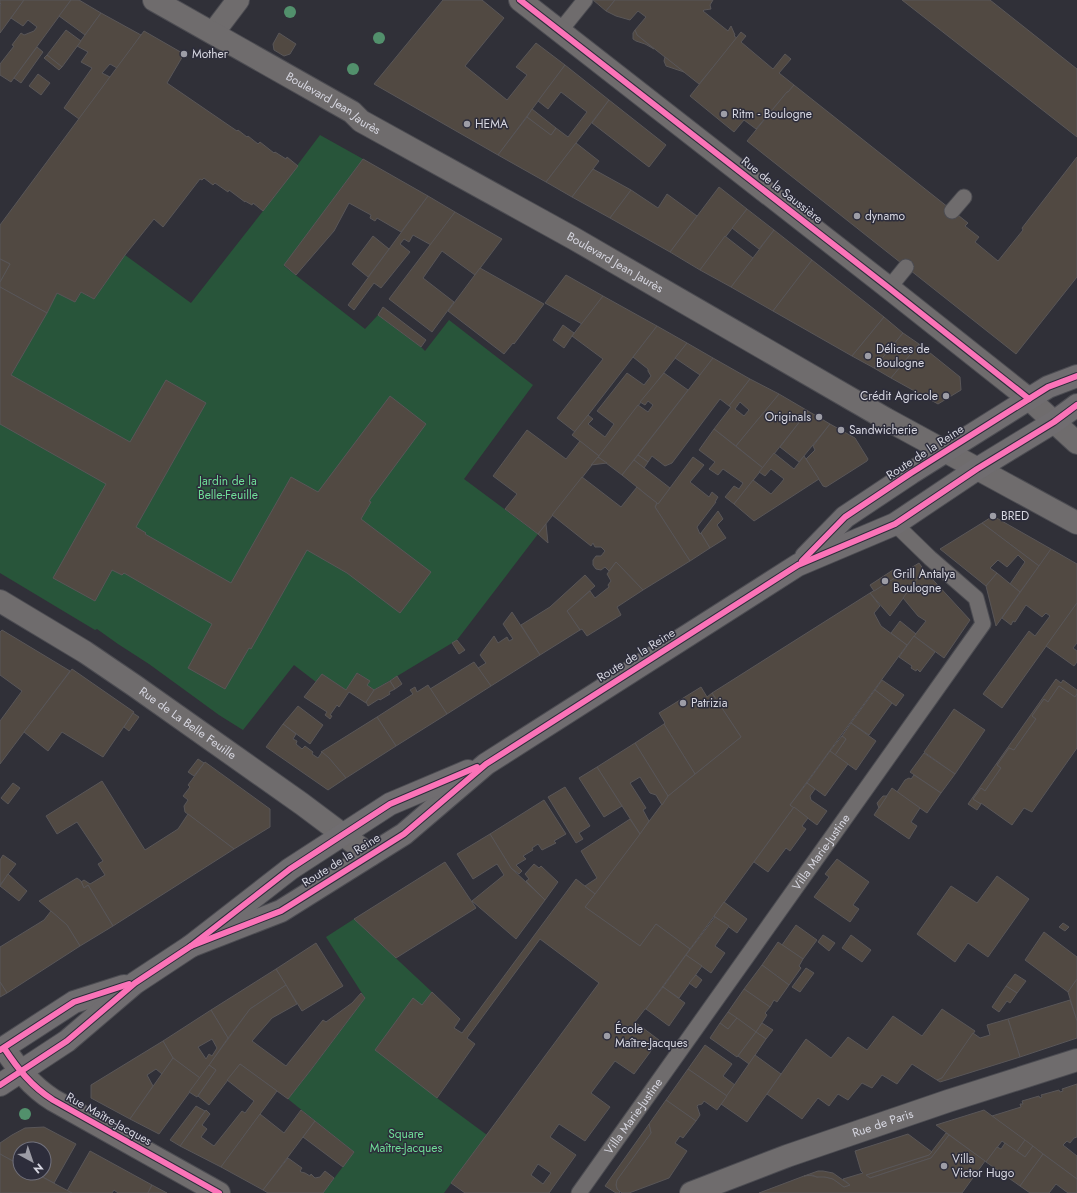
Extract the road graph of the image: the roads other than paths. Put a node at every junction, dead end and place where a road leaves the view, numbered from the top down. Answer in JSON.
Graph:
{"nodes":[{"id":1,"x":154,"y":0,"type":"edge"},
{"id":2,"x":238,"y":0,"type":"edge"},
{"id":3,"x":520,"y":0,"type":"edge"},
{"id":4,"x":585,"y":0,"type":"edge"},
{"id":5,"x":560,"y":31,"type":"junction"},
{"id":6,"x":213,"y":33,"type":"junction"},
{"id":7,"x":964,"y":197,"type":"dead end"},
{"id":8,"x":952,"y":211,"type":"dead end"},
{"id":9,"x":906,"y":267,"type":"dead end"},
{"id":10,"x":888,"y":288,"type":"junction"},
{"id":11,"x":1077,"y":376,"type":"edge"},
{"id":12,"x":1029,"y":399,"type":"junction"},
{"id":13,"x":1077,"y":405,"type":"edge"},
{"id":14,"x":1054,"y":422,"type":"junction"},
{"id":15,"x":1077,"y":443,"type":"edge"},
{"id":16,"x":945,"y":451,"type":"junction"},
{"id":17,"x":977,"y":469,"type":"junction"},
{"id":18,"x":1077,"y":523,"type":"edge"},
{"id":19,"x":895,"y":524,"type":"junction"},
{"id":20,"x":798,"y":565,"type":"junction"},
{"id":21,"x":0,"y":601,"type":"edge"},
{"id":22,"x":486,"y":764,"type":"junction"},
{"id":23,"x":342,"y":835,"type":"junction"},
{"id":24,"x":370,"y":855,"type":"junction"},
{"id":25,"x":191,"y":946,"type":"junction"},
{"id":26,"x":135,"y":983,"type":"junction"},
{"id":27,"x":2,"y":1049,"type":"edge"},
{"id":28,"x":1077,"y":1060,"type":"edge"},
{"id":29,"x":20,"y":1072,"type":"junction"},
{"id":30,"x":0,"y":1085,"type":"edge"},
{"id":31,"x":218,"y":1193,"type":"edge"},
{"id":32,"x":579,"y":1193,"type":"edge"},
{"id":33,"x":691,"y":1193,"type":"edge"}],
"edges":[{"from":1,"to":6,"type":"street","name":"Boulevard Jean Jaurès"},
{"from":2,"to":6,"type":"street"},
{"from":3,"to":5,"type":"street","name":"Rue de la Saussière"},
{"from":4,"to":5,"type":"lane"},
{"from":5,"to":10,"type":"street","name":"Rue de la Saussière"},
{"from":6,"to":16,"type":"street","name":"Boulevard Jean Jaurès"},
{"from":7,"to":8,"type":"lane"},
{"from":9,"to":10,"type":"lane"},
{"from":10,"to":12,"type":"street","name":"Rue de la Saussière"},
{"from":11,"to":12,"type":"main road","name":"Route de la Reine"},
{"from":12,"to":14,"type":"street"},
{"from":12,"to":16,"type":"main road","name":"Route de la Reine"},
{"from":13,"to":14,"type":"main road","name":"Route de la Reine"},
{"from":14,"to":15,"type":"street"},
{"from":14,"to":17,"type":"main road","name":"Route de la Reine"},
{"from":16,"to":17,"type":"street","name":"Boulevard Jean Jaurès"},
{"from":16,"to":20,"type":"main road","name":"Route de la Reine"},
{"from":17,"to":18,"type":"street","name":"Boulevard Jean Jaurès"},
{"from":17,"to":19,"type":"main road","name":"Route de la Reine"},
{"from":19,"to":20,"type":"main road","name":"Route de la Reine"},
{"from":19,"to":32,"type":"lane","name":"Villa Marie-Justine"},
{"from":20,"to":22,"type":"main road","name":"Route de la Reine"},
{"from":21,"to":23,"type":"street","name":"Rue de La Belle Feuille"},
{"from":22,"to":23,"type":"main road","name":"Route de la Reine"},
{"from":22,"to":24,"type":"main road","name":"Route de la Reine"},
{"from":23,"to":24,"type":"street","name":"Rue de La Belle Feuille"},
{"from":23,"to":25,"type":"main road","name":"Route de la Reine"},
{"from":24,"to":25,"type":"main road","name":"Route de la Reine"},
{"from":25,"to":26,"type":"main road","name":"Route de la Reine"},
{"from":26,"to":27,"type":"main road","name":"Route de la Reine"},
{"from":26,"to":29,"type":"main road","name":"Route de la Reine"},
{"from":27,"to":29,"type":"street","name":"Rue Maître-Jacques"},
{"from":28,"to":33,"type":"street","name":"Rue de Paris"},
{"from":29,"to":30,"type":"main road","name":"Route de la Reine"},
{"from":29,"to":31,"type":"street","name":"Rue Maître-Jacques"}]}
